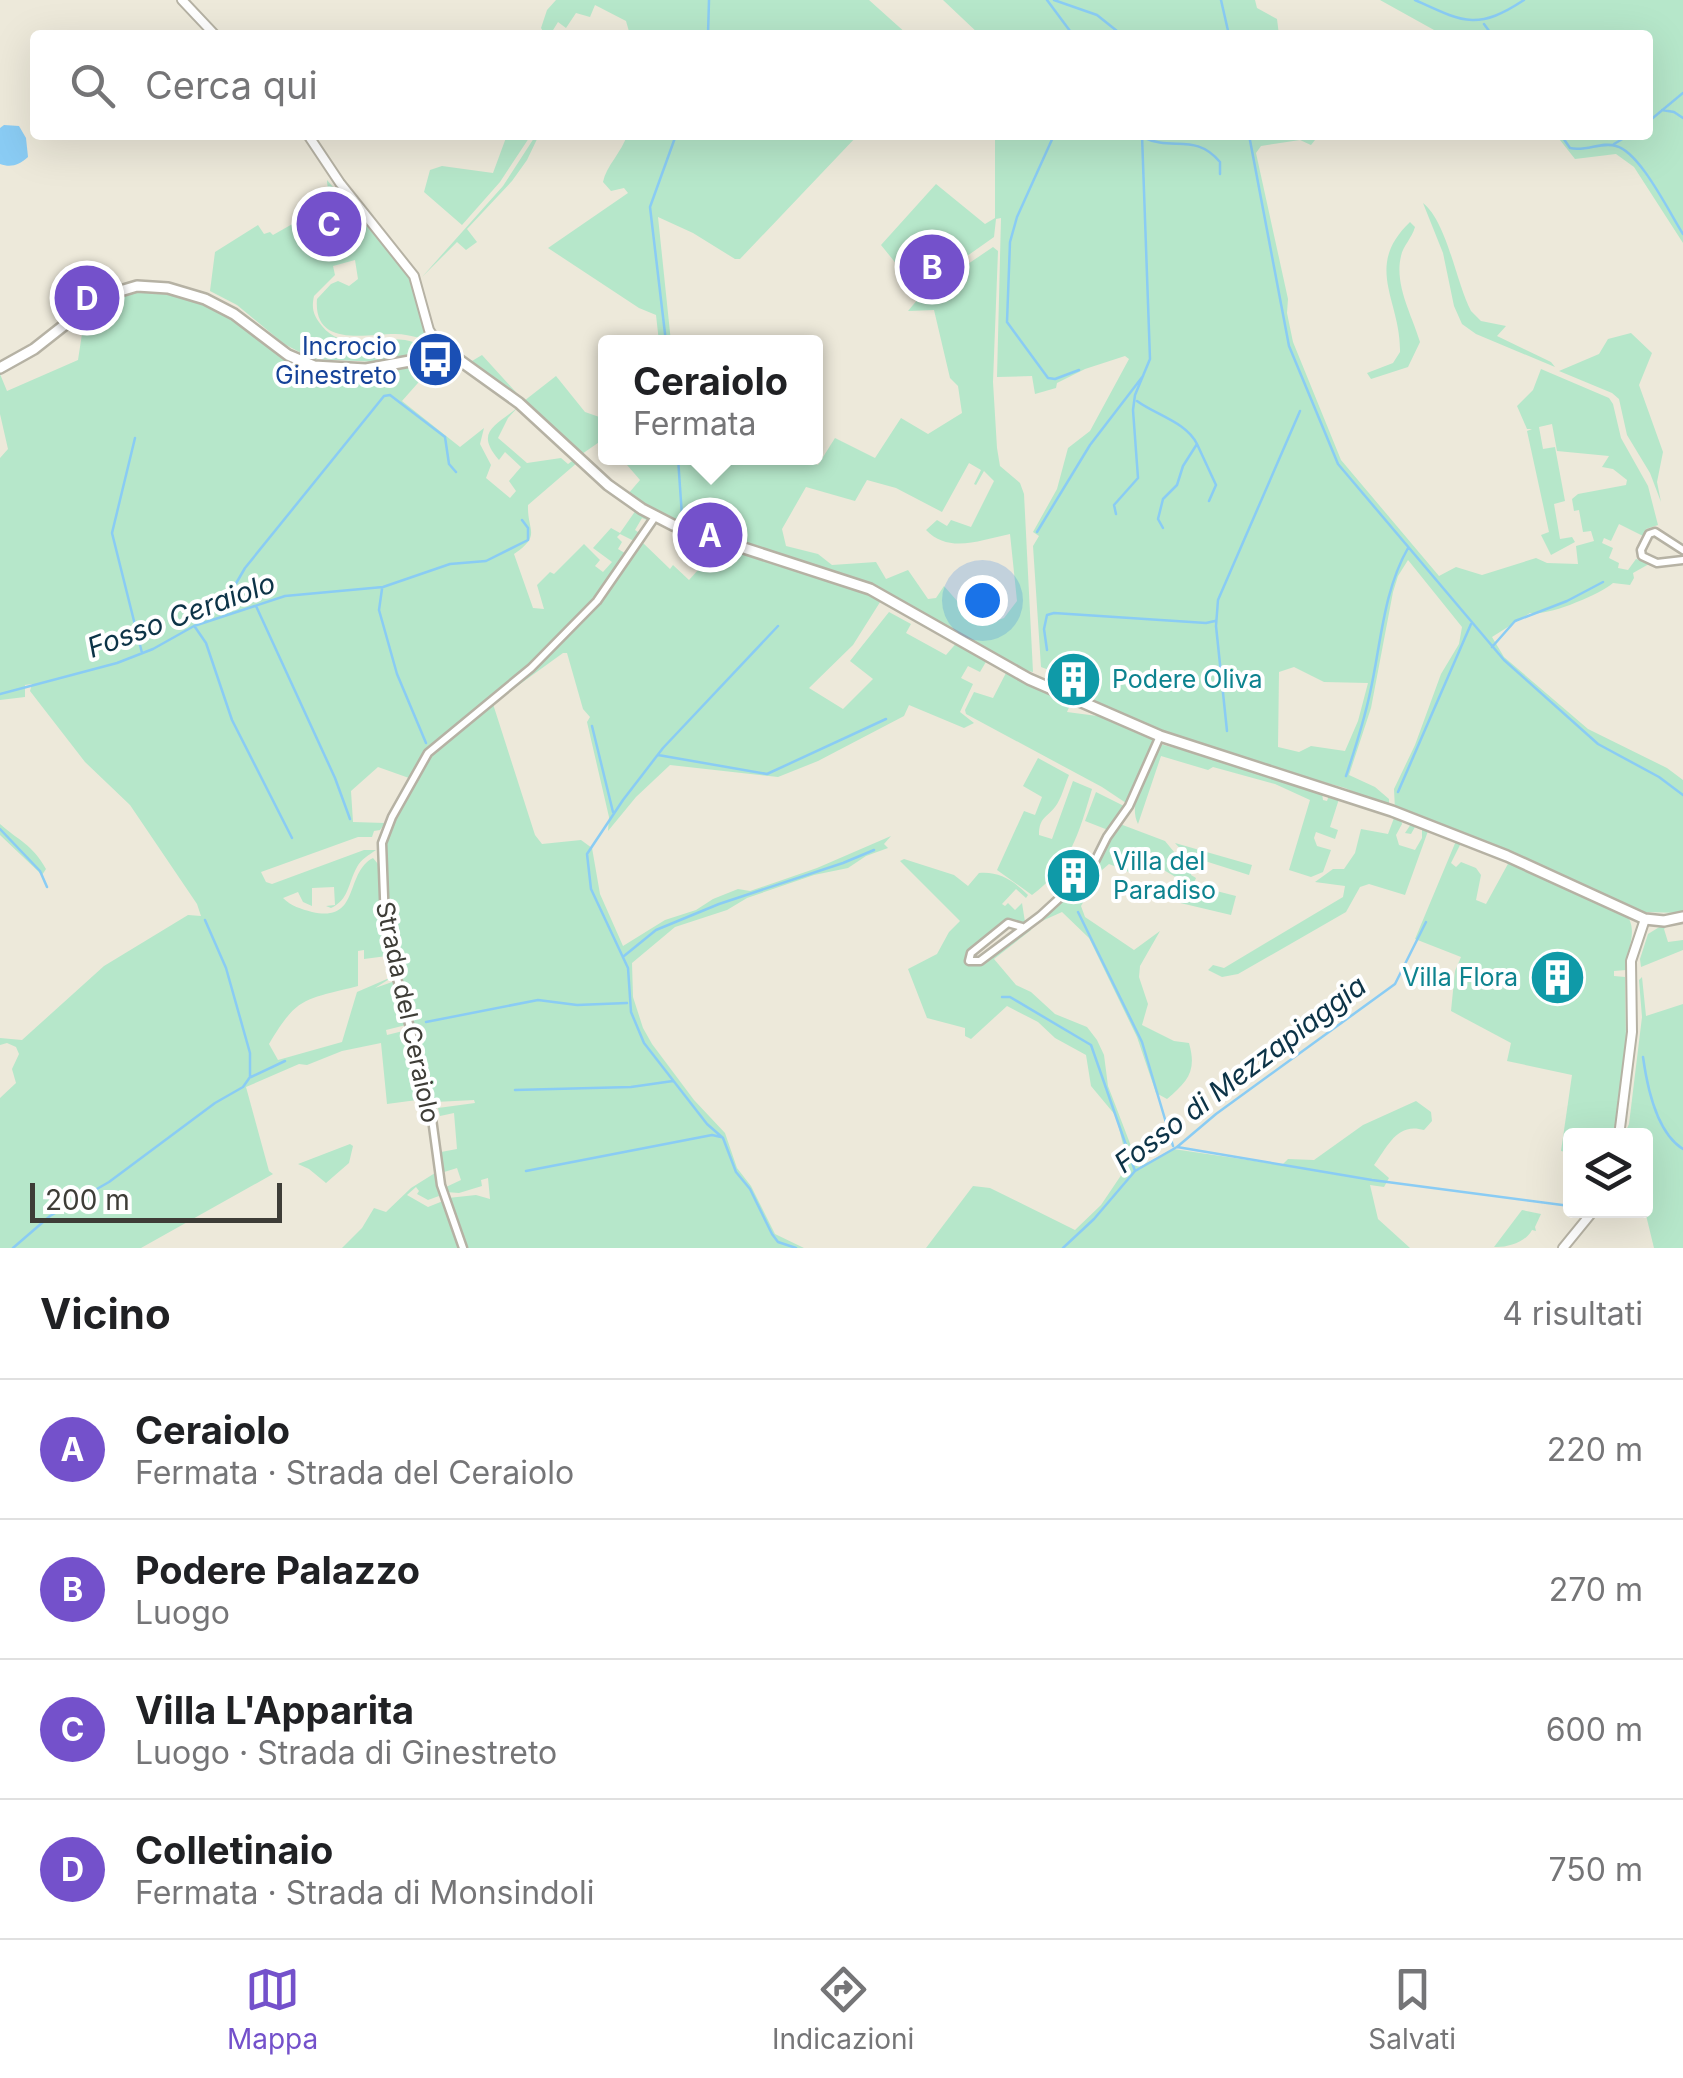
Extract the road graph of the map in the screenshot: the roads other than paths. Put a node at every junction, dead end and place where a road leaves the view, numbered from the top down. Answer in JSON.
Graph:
{"nodes":[{"id":1,"x":182,"y":0,"type":"edge"},
{"id":2,"x":211,"y":30,"type":"edge"},
{"id":3,"x":311,"y":140,"type":"edge"},
{"id":4,"x":446,"y":355,"type":"junction"},
{"id":5,"x":0,"y":368,"type":"edge"},
{"id":6,"x":655,"y":516,"type":"junction"},
{"id":7,"x":1683,"y":550,"type":"edge"},
{"id":8,"x":1683,"y":560,"type":"edge"},
{"id":9,"x":1160,"y":736,"type":"junction"},
{"id":10,"x":1683,"y":917,"type":"edge"},
{"id":11,"x":1645,"y":918,"type":"junction"},
{"id":12,"x":1022,"y":927,"type":"junction"},
{"id":13,"x":1621,"y":1128,"type":"edge"},
{"id":14,"x":1587,"y":1218,"type":"edge"},
{"id":15,"x":462,"y":1248,"type":"edge"},
{"id":16,"x":1563,"y":1248,"type":"edge"}],
"edges":[{"from":1,"to":2,"type":"street"},
{"from":3,"to":4,"type":"street"},
{"from":4,"to":5,"type":"main road"},
{"from":4,"to":6,"type":"main road"},
{"from":6,"to":9,"type":"main road"},
{"from":6,"to":15,"type":"street","name":"Strada del Ceraiolo"},
{"from":7,"to":8,"type":"street"},
{"from":9,"to":11,"type":"main road"},
{"from":9,"to":12,"type":"street"},
{"from":10,"to":11,"type":"main road"},
{"from":11,"to":13,"type":"street"},
{"from":12,"to":12,"type":"street"},
{"from":14,"to":16,"type":"street"}]}
